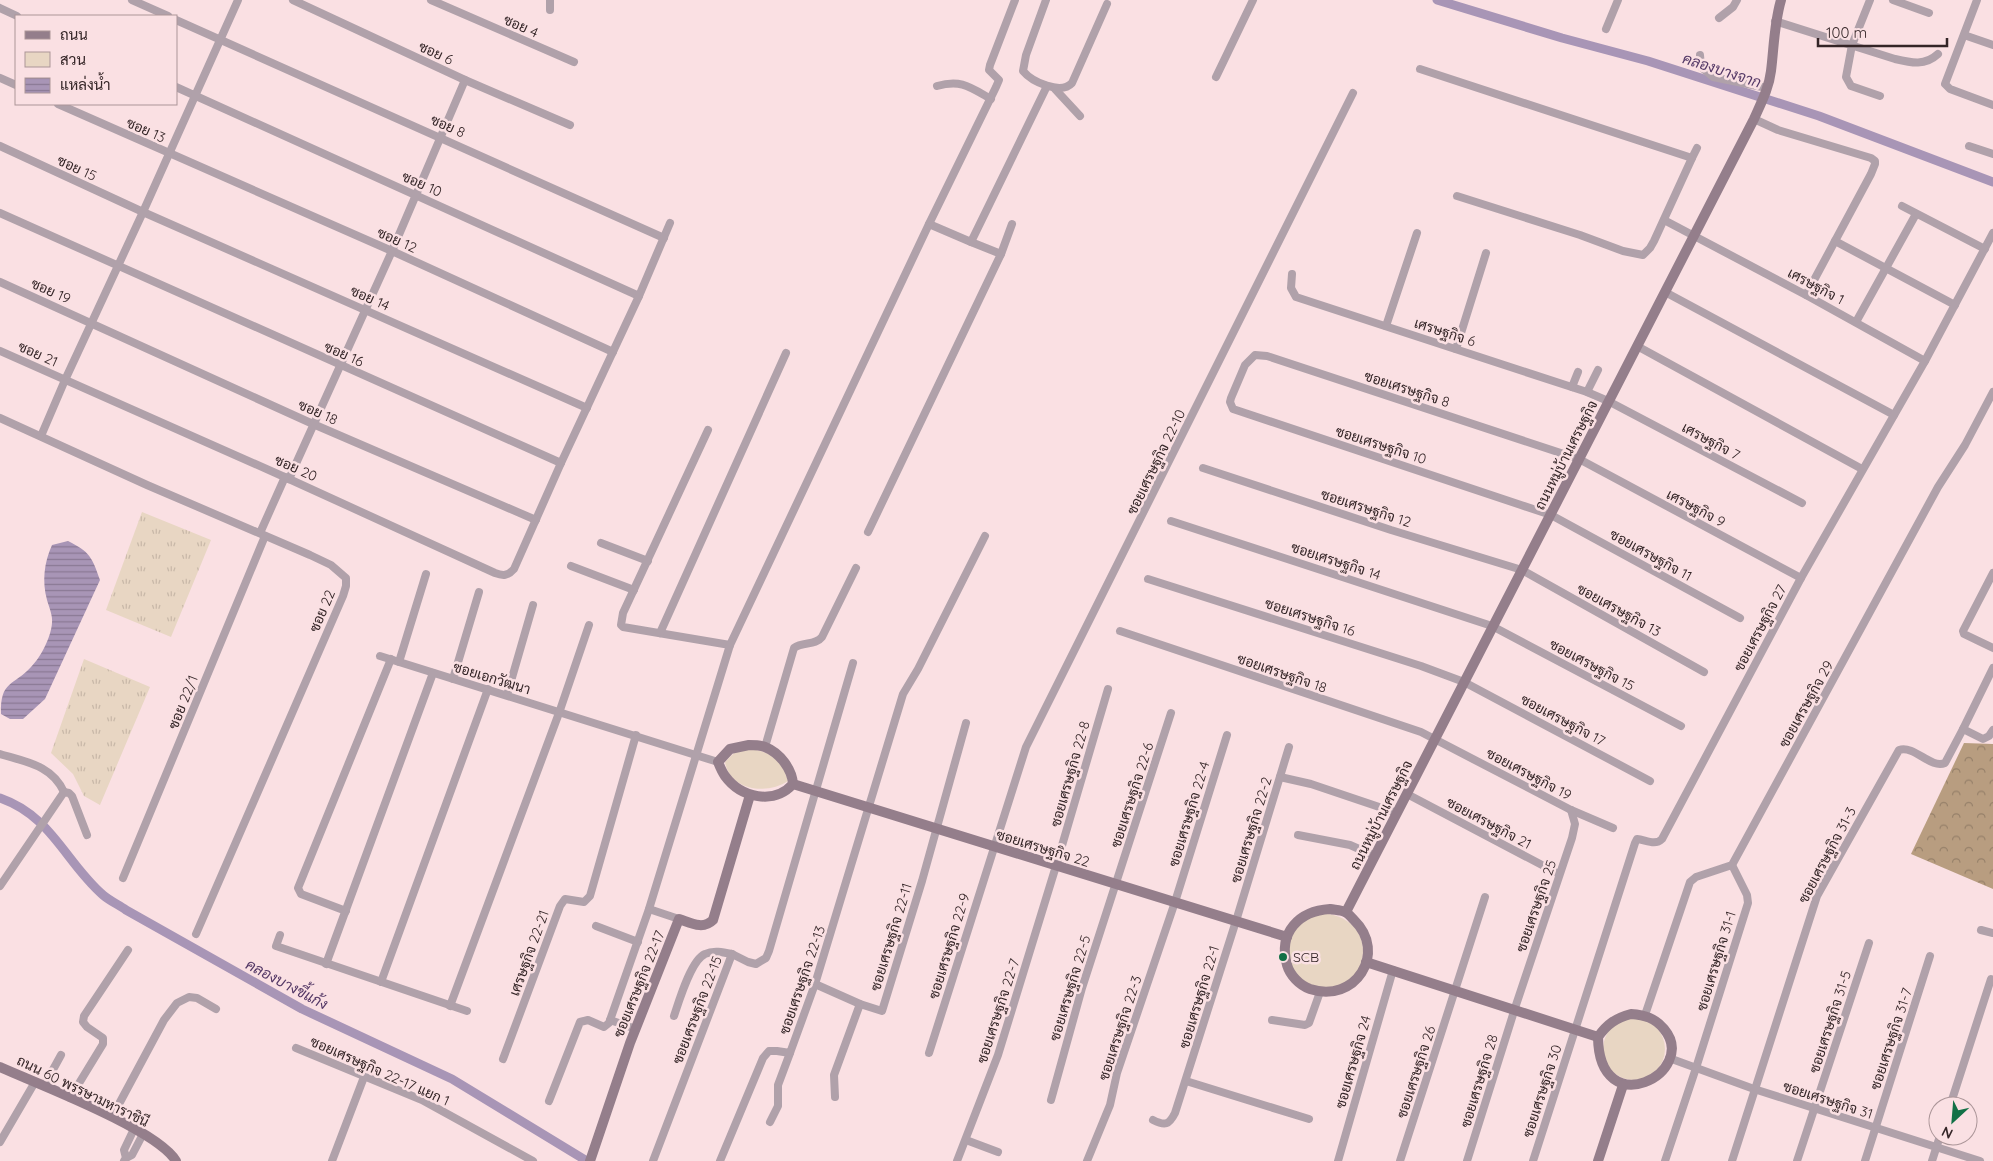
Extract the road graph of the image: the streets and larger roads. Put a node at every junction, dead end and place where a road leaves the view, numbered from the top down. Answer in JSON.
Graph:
{"nodes":[{"id":1,"x":132,"y":0,"type":"edge"},
{"id":2,"x":238,"y":0,"type":"edge"},
{"id":3,"x":293,"y":0,"type":"edge"},
{"id":4,"x":431,"y":0,"type":"edge"},
{"id":5,"x":550,"y":0,"type":"edge"},
{"id":6,"x":1015,"y":0,"type":"edge"},
{"id":7,"x":1046,"y":0,"type":"edge"},
{"id":8,"x":1618,"y":0,"type":"edge"},
{"id":9,"x":1737,"y":0,"type":"edge"},
{"id":10,"x":1781,"y":0,"type":"edge"},
{"id":11,"x":1870,"y":0,"type":"edge"},
{"id":12,"x":1893,"y":0,"type":"edge"},
{"id":13,"x":1977,"y":0,"type":"edge"},
{"id":14,"x":1250,"y":1,"type":"edge"},
{"id":15,"x":1107,"y":4,"type":"dead end"},
{"id":16,"x":0,"y":8,"type":"edge"},
{"id":17,"x":550,"y":10,"type":"dead end"},
{"id":18,"x":1929,"y":12,"type":"dead end"},
{"id":19,"x":15,"y":15,"type":"edge"},
{"id":20,"x":166,"y":15,"type":"edge"},
{"id":21,"x":1719,"y":18,"type":"dead end"},
{"id":22,"x":178,"y":21,"type":"edge"},
{"id":23,"x":1775,"y":21,"type":"junction"},
{"id":24,"x":1606,"y":29,"type":"dead end"},
{"id":25,"x":1964,"y":35,"type":"junction"},
{"id":26,"x":220,"y":40,"type":"junction"},
{"id":27,"x":1852,"y":45,"type":"junction"},
{"id":28,"x":1993,"y":45,"type":"edge"},
{"id":29,"x":1938,"y":54,"type":"dead end"},
{"id":30,"x":1700,"y":55,"type":"dead end"},
{"id":31,"x":574,"y":62,"type":"dead end"},
{"id":32,"x":1420,"y":69,"type":"dead end"},
{"id":33,"x":1216,"y":77,"type":"dead end"},
{"id":34,"x":0,"y":78,"type":"edge"},
{"id":35,"x":465,"y":80,"type":"junction"},
{"id":36,"x":15,"y":85,"type":"edge"},
{"id":37,"x":937,"y":86,"type":"dead end"},
{"id":38,"x":1047,"y":86,"type":"junction"},
{"id":39,"x":178,"y":88,"type":"edge"},
{"id":40,"x":1055,"y":89,"type":"junction"},
{"id":41,"x":1766,"y":92,"type":"junction"},
{"id":42,"x":1353,"y":93,"type":"dead end"},
{"id":43,"x":194,"y":96,"type":"junction"},
{"id":44,"x":1880,"y":96,"type":"dead end"},
{"id":45,"x":991,"y":99,"type":"junction"},
{"id":46,"x":60,"y":105,"type":"edge"},
{"id":47,"x":1993,"y":105,"type":"edge"},
{"id":48,"x":1080,"y":116,"type":"dead end"},
{"id":49,"x":1755,"y":116,"type":"junction"},
{"id":50,"x":570,"y":125,"type":"dead end"},
{"id":51,"x":440,"y":136,"type":"junction"},
{"id":52,"x":0,"y":146,"type":"edge"},
{"id":53,"x":1969,"y":146,"type":"dead end"},
{"id":54,"x":1697,"y":148,"type":"dead end"},
{"id":55,"x":169,"y":154,"type":"junction"},
{"id":56,"x":1993,"y":154,"type":"edge"},
{"id":57,"x":1692,"y":158,"type":"junction"},
{"id":58,"x":416,"y":195,"type":"junction"},
{"id":59,"x":1457,"y":196,"type":"dead end"},
{"id":60,"x":1902,"y":206,"type":"dead end"},
{"id":61,"x":143,"y":212,"type":"junction"},
{"id":62,"x":0,"y":213,"type":"edge"},
{"id":63,"x":1916,"y":214,"type":"junction"},
{"id":64,"x":1664,"y":220,"type":"junction"},
{"id":65,"x":670,"y":223,"type":"dead end"},
{"id":66,"x":929,"y":224,"type":"junction"},
{"id":67,"x":1012,"y":224,"type":"dead end"},
{"id":68,"x":1416,"y":233,"type":"dead end"},
{"id":69,"x":1993,"y":233,"type":"edge"},
{"id":70,"x":1694,"y":236,"type":"junction"},
{"id":71,"x":664,"y":238,"type":"junction"},
{"id":72,"x":971,"y":242,"type":"junction"},
{"id":73,"x":1835,"y":242,"type":"junction"},
{"id":74,"x":1985,"y":249,"type":"junction"},
{"id":75,"x":392,"y":251,"type":"junction"},
{"id":76,"x":1486,"y":253,"type":"dead end"},
{"id":77,"x":1002,"y":254,"type":"junction"},
{"id":78,"x":117,"y":266,"type":"junction"},
{"id":79,"x":1886,"y":268,"type":"junction"},
{"id":80,"x":1292,"y":274,"type":"dead end"},
{"id":81,"x":0,"y":282,"type":"edge"},
{"id":82,"x":1665,"y":292,"type":"junction"},
{"id":83,"x":1806,"y":295,"type":"junction"},
{"id":84,"x":639,"y":296,"type":"junction"},
{"id":85,"x":1955,"y":305,"type":"junction"},
{"id":86,"x":364,"y":309,"type":"junction"},
{"id":87,"x":91,"y":322,"type":"junction"},
{"id":88,"x":1856,"y":322,"type":"junction"},
{"id":89,"x":1386,"y":326,"type":"junction"},
{"id":90,"x":1637,"y":346,"type":"junction"},
{"id":91,"x":1456,"y":349,"type":"junction"},
{"id":92,"x":0,"y":351,"type":"edge"},
{"id":93,"x":613,"y":352,"type":"junction"},
{"id":94,"x":786,"y":353,"type":"dead end"},
{"id":95,"x":1925,"y":361,"type":"junction"},
{"id":96,"x":339,"y":366,"type":"junction"},
{"id":97,"x":1598,"y":370,"type":"dead end"},
{"id":98,"x":1578,"y":372,"type":"dead end"},
{"id":99,"x":65,"y":380,"type":"junction"},
{"id":100,"x":1239,"y":380,"type":"joint"},
{"id":101,"x":1572,"y":387,"type":"junction"},
{"id":102,"x":1587,"y":392,"type":"junction"},
{"id":103,"x":1993,"y":392,"type":"edge"},
{"id":104,"x":1608,"y":401,"type":"junction"},
{"id":105,"x":587,"y":408,"type":"junction"},
{"id":106,"x":1894,"y":415,"type":"junction"},
{"id":107,"x":0,"y":418,"type":"edge"},
{"id":108,"x":313,"y":424,"type":"junction"},
{"id":109,"x":708,"y":430,"type":"dead end"},
{"id":110,"x":42,"y":436,"type":"junction"},
{"id":111,"x":1579,"y":459,"type":"junction"},
{"id":112,"x":561,"y":463,"type":"junction"},
{"id":113,"x":1204,"y":468,"type":"dead end"},
{"id":114,"x":1862,"y":469,"type":"junction"},
{"id":115,"x":287,"y":478,"type":"junction"},
{"id":116,"x":1802,"y":503,"type":"dead end"},
{"id":117,"x":1551,"y":514,"type":"junction"},
{"id":118,"x":536,"y":520,"type":"junction"},
{"id":119,"x":1171,"y":521,"type":"dead end"},
{"id":120,"x":868,"y":532,"type":"dead end"},
{"id":121,"x":262,"y":534,"type":"junction"},
{"id":122,"x":985,"y":536,"type":"dead end"},
{"id":123,"x":601,"y":543,"type":"dead end"},
{"id":124,"x":648,"y":561,"type":"junction"},
{"id":125,"x":571,"y":566,"type":"dead end"},
{"id":126,"x":856,"y":568,"type":"dead end"},
{"id":127,"x":1522,"y":570,"type":"junction"},
{"id":128,"x":426,"y":574,"type":"dead end"},
{"id":129,"x":1993,"y":574,"type":"edge"},
{"id":130,"x":1801,"y":578,"type":"junction"},
{"id":131,"x":1148,"y":579,"type":"dead end"},
{"id":132,"x":634,"y":590,"type":"junction"},
{"id":133,"x":478,"y":592,"type":"dead end"},
{"id":134,"x":533,"y":605,"type":"dead end"},
{"id":135,"x":1740,"y":618,"type":"dead end"},
{"id":136,"x":589,"y":625,"type":"dead end"},
{"id":137,"x":1492,"y":626,"type":"junction"},
{"id":138,"x":1120,"y":631,"type":"dead end"},
{"id":139,"x":660,"y":633,"type":"junction"},
{"id":140,"x":730,"y":645,"type":"junction"},
{"id":141,"x":1993,"y":648,"type":"edge"},
{"id":142,"x":380,"y":656,"type":"dead end"},
{"id":143,"x":395,"y":660,"type":"junction"},
{"id":144,"x":853,"y":663,"type":"dead end"},
{"id":145,"x":1993,"y":668,"type":"edge"},
{"id":146,"x":1704,"y":672,"type":"dead end"},
{"id":147,"x":434,"y":673,"type":"junction"},
{"id":148,"x":453,"y":679,"type":"junction"},
{"id":149,"x":1464,"y":682,"type":"junction"},
{"id":150,"x":488,"y":689,"type":"junction"},
{"id":151,"x":1108,"y":689,"type":"dead end"},
{"id":152,"x":507,"y":695,"type":"junction"},
{"id":153,"x":559,"y":713,"type":"junction"},
{"id":154,"x":1171,"y":713,"type":"dead end"},
{"id":155,"x":966,"y":724,"type":"dead end"},
{"id":156,"x":1681,"y":726,"type":"dead end"},
{"id":157,"x":1963,"y":729,"type":"junction"},
{"id":158,"x":1993,"y":730,"type":"edge"},
{"id":159,"x":636,"y":735,"type":"junction"},
{"id":160,"x":1227,"y":735,"type":"dead end"},
{"id":161,"x":1435,"y":739,"type":"junction"},
{"id":162,"x":765,"y":747,"type":"junction"},
{"id":163,"x":1289,"y":747,"type":"dead end"},
{"id":164,"x":0,"y":754,"type":"edge"},
{"id":165,"x":698,"y":755,"type":"junction"},
{"id":166,"x":718,"y":762,"type":"junction"},
{"id":167,"x":1280,"y":776,"type":"junction"},
{"id":168,"x":1650,"y":781,"type":"dead end"},
{"id":169,"x":792,"y":784,"type":"junction"},
{"id":170,"x":815,"y":791,"type":"junction"},
{"id":171,"x":64,"y":792,"type":"junction"},
{"id":172,"x":1406,"y":794,"type":"junction"},
{"id":173,"x":750,"y":795,"type":"junction"},
{"id":174,"x":870,"y":808,"type":"junction"},
{"id":175,"x":1571,"y":810,"type":"junction"},
{"id":176,"x":1397,"y":814,"type":"junction"},
{"id":177,"x":1613,"y":828,"type":"dead end"},
{"id":178,"x":936,"y":829,"type":"junction"},
{"id":179,"x":1298,"y":835,"type":"dead end"},
{"id":180,"x":87,"y":836,"type":"dead end"},
{"id":181,"x":993,"y":847,"type":"junction"},
{"id":182,"x":1375,"y":856,"type":"junction"},
{"id":183,"x":1732,"y":865,"type":"junction"},
{"id":184,"x":1056,"y":866,"type":"junction"},
{"id":185,"x":1559,"y":874,"type":"junction"},
{"id":186,"x":124,"y":878,"type":"dead end"},
{"id":187,"x":1116,"y":884,"type":"junction"},
{"id":188,"x":0,"y":886,"type":"edge"},
{"id":189,"x":1485,"y":897,"type":"dead end"},
{"id":190,"x":1175,"y":902,"type":"junction"},
{"id":191,"x":649,"y":909,"type":"junction"},
{"id":192,"x":346,"y":910,"type":"junction"},
{"id":193,"x":1346,"y":912,"type":"junction"},
{"id":194,"x":679,"y":919,"type":"junction"},
{"id":195,"x":1236,"y":921,"type":"junction"},
{"id":196,"x":596,"y":926,"type":"dead end"},
{"id":197,"x":1981,"y":930,"type":"dead end"},
{"id":198,"x":1993,"y":933,"type":"edge"},
{"id":199,"x":196,"y":934,"type":"dead end"},
{"id":200,"x":280,"y":935,"type":"dead end"},
{"id":201,"x":1287,"y":937,"type":"junction"},
{"id":202,"x":638,"y":942,"type":"junction"},
{"id":203,"x":1868,"y":943,"type":"dead end"},
{"id":204,"x":128,"y":950,"type":"dead end"},
{"id":205,"x":732,"y":954,"type":"junction"},
{"id":206,"x":1930,"y":956,"type":"dead end"},
{"id":207,"x":1366,"y":962,"type":"junction"},
{"id":208,"x":326,"y":964,"type":"junction"},
{"id":209,"x":1393,"y":970,"type":"junction"},
{"id":210,"x":1991,"y":979,"type":"dead end"},
{"id":211,"x":381,"y":982,"type":"junction"},
{"id":212,"x":815,"y":984,"type":"junction"},
{"id":213,"x":1455,"y":990,"type":"junction"},
{"id":214,"x":1320,"y":992,"type":"junction"},
{"id":215,"x":860,"y":1004,"type":"junction"},
{"id":216,"x":450,"y":1006,"type":"junction"},
{"id":217,"x":1514,"y":1009,"type":"junction"},
{"id":218,"x":216,"y":1010,"type":"dead end"},
{"id":219,"x":467,"y":1011,"type":"dead end"},
{"id":220,"x":1645,"y":1015,"type":"junction"},
{"id":221,"x":674,"y":1016,"type":"dead end"},
{"id":222,"x":610,"y":1020,"type":"junction"},
{"id":223,"x":1272,"y":1020,"type":"dead end"},
{"id":224,"x":636,"y":1029,"type":"junction"},
{"id":225,"x":1575,"y":1029,"type":"junction"},
{"id":226,"x":1598,"y":1037,"type":"junction"},
{"id":227,"x":296,"y":1048,"type":"dead end"},
{"id":228,"x":790,"y":1053,"type":"junction"},
{"id":229,"x":929,"y":1053,"type":"dead end"},
{"id":230,"x":61,"y":1055,"type":"dead end"},
{"id":231,"x":1669,"y":1058,"type":"junction"},
{"id":232,"x":503,"y":1059,"type":"dead end"},
{"id":233,"x":0,"y":1066,"type":"edge"},
{"id":234,"x":1696,"y":1068,"type":"junction"},
{"id":235,"x":364,"y":1076,"type":"junction"},
{"id":236,"x":1186,"y":1081,"type":"junction"},
{"id":237,"x":40,"y":1084,"type":"junction"},
{"id":238,"x":1623,"y":1085,"type":"junction"},
{"id":239,"x":1754,"y":1089,"type":"junction"},
{"id":240,"x":1953,"y":1096,"type":"edge"},
{"id":241,"x":835,"y":1097,"type":"dead end"},
{"id":242,"x":70,"y":1098,"type":"junction"},
{"id":243,"x":549,"y":1100,"type":"dead end"},
{"id":244,"x":1050,"y":1100,"type":"dead end"},
{"id":245,"x":1815,"y":1109,"type":"junction"},
{"id":246,"x":112,"y":1117,"type":"junction"},
{"id":247,"x":1309,"y":1119,"type":"dead end"},
{"id":248,"x":1152,"y":1120,"type":"dead end"},
{"id":249,"x":770,"y":1122,"type":"dead end"},
{"id":250,"x":1875,"y":1129,"type":"junction"},
{"id":251,"x":139,"y":1132,"type":"junction"},
{"id":252,"x":966,"y":1140,"type":"junction"},
{"id":253,"x":0,"y":1142,"type":"edge"},
{"id":254,"x":1936,"y":1148,"type":"junction"},
{"id":255,"x":998,"y":1152,"type":"dead end"},
{"id":256,"x":125,"y":1159,"type":"edge"},
{"id":257,"x":176,"y":1161,"type":"edge"},
{"id":258,"x":332,"y":1161,"type":"edge"},
{"id":259,"x":533,"y":1161,"type":"edge"},
{"id":260,"x":590,"y":1161,"type":"edge"},
{"id":261,"x":653,"y":1161,"type":"edge"},
{"id":262,"x":720,"y":1161,"type":"edge"},
{"id":263,"x":957,"y":1161,"type":"edge"},
{"id":264,"x":1087,"y":1161,"type":"edge"},
{"id":265,"x":1338,"y":1161,"type":"edge"},
{"id":266,"x":1400,"y":1161,"type":"edge"},
{"id":267,"x":1467,"y":1161,"type":"edge"},
{"id":268,"x":1533,"y":1161,"type":"edge"},
{"id":269,"x":1598,"y":1161,"type":"edge"},
{"id":270,"x":1665,"y":1161,"type":"edge"},
{"id":271,"x":1732,"y":1161,"type":"edge"},
{"id":272,"x":1797,"y":1161,"type":"edge"},
{"id":273,"x":1865,"y":1161,"type":"edge"},
{"id":274,"x":1932,"y":1161,"type":"edge"},
{"id":275,"x":1980,"y":1161,"type":"edge"}],
"edges":[{"from":1,"to":20,"type":"street"},
{"from":2,"to":26,"type":"street"},
{"from":3,"to":35,"type":"street","name":"ซอย 6"},
{"from":4,"to":31,"type":"street","name":"ซอย 4"},
{"from":5,"to":17,"type":"street"},
{"from":6,"to":45,"type":"street"},
{"from":7,"to":38,"type":"street"},
{"from":8,"to":24,"type":"street"},
{"from":9,"to":21,"type":"street"},
{"from":10,"to":23,"type":"street","name":"ถนนหมู่บ้านเศรษฐกิจ"},
{"from":11,"to":27,"type":"street"},
{"from":12,"to":18,"type":"street"},
{"from":13,"to":25,"type":"street"},
{"from":14,"to":33,"type":"street"},
{"from":15,"to":40,"type":"street"},
{"from":16,"to":19,"type":"street"},
{"from":22,"to":26,"type":"street","name":"ซอย 8"},
{"from":23,"to":27,"type":"street"},
{"from":23,"to":41,"type":"street","name":"ถนนหมู่บ้านเศรษฐกิจ"},
{"from":25,"to":28,"type":"street"},
{"from":25,"to":47,"type":"street"},
{"from":26,"to":43,"type":"street"},
{"from":26,"to":51,"type":"street","name":"ซอย 8"},
{"from":27,"to":29,"type":"street"},
{"from":27,"to":44,"type":"street"},
{"from":30,"to":41,"type":"street"},
{"from":32,"to":57,"type":"street"},
{"from":34,"to":36,"type":"street"},
{"from":35,"to":50,"type":"street","name":"ซอย 6"},
{"from":35,"to":51,"type":"street","name":"ซอย 22/1"},
{"from":37,"to":45,"type":"street"},
{"from":38,"to":40,"type":"street"},
{"from":38,"to":72,"type":"street"},
{"from":39,"to":43,"type":"street","name":"ซอย 10"},
{"from":40,"to":48,"type":"street"},
{"from":41,"to":49,"type":"street","name":"ถนนหมู่บ้านเศรษฐกิจ"},
{"from":42,"to":181,"type":"street","name":"ซอยเศรษฐกิจ 22-10"},
{"from":43,"to":55,"type":"street"},
{"from":43,"to":58,"type":"street","name":"ซอย 10"},
{"from":45,"to":66,"type":"street"},
{"from":46,"to":55,"type":"street","name":"ซอย 13"},
{"from":49,"to":70,"type":"street","name":"ถนนหมู่บ้านเศรษฐกิจ"},
{"from":49,"to":73,"type":"street"},
{"from":51,"to":58,"type":"street","name":"ซอย 22/1"},
{"from":51,"to":71,"type":"street","name":"ซอย 8"},
{"from":52,"to":61,"type":"street","name":"ซอย 15"},
{"from":53,"to":56,"type":"street"},
{"from":54,"to":57,"type":"street"},
{"from":55,"to":61,"type":"street"},
{"from":55,"to":75,"type":"street","name":"ซอย 12"},
{"from":57,"to":64,"type":"street"},
{"from":58,"to":75,"type":"street","name":"ซอย 22/1"},
{"from":58,"to":84,"type":"street","name":"ซอย 10"},
{"from":59,"to":64,"type":"street"},
{"from":60,"to":63,"type":"street"},
{"from":61,"to":78,"type":"street"},
{"from":61,"to":86,"type":"street","name":"ซอย 14"},
{"from":62,"to":78,"type":"street","name":"ซอย 16"},
{"from":63,"to":74,"type":"street"},
{"from":63,"to":79,"type":"street"},
{"from":64,"to":70,"type":"street","name":"เศรษฐกิจ 1"},
{"from":65,"to":71,"type":"street"},
{"from":66,"to":72,"type":"street"},
{"from":66,"to":140,"type":"street"},
{"from":67,"to":77,"type":"street"},
{"from":68,"to":89,"type":"street"},
{"from":69,"to":74,"type":"street","name":"ซอยเศรษฐกิจ 27"},
{"from":70,"to":82,"type":"street","name":"ถนนหมู่บ้านเศรษฐกิจ"},
{"from":70,"to":83,"type":"street","name":"เศรษฐกิจ 1"},
{"from":71,"to":84,"type":"street"},
{"from":72,"to":77,"type":"street"},
{"from":73,"to":79,"type":"street"},
{"from":73,"to":83,"type":"street"},
{"from":74,"to":85,"type":"street","name":"ซอยเศรษฐกิจ 27"},
{"from":75,"to":86,"type":"street","name":"ซอย 22/1"},
{"from":75,"to":93,"type":"street","name":"ซอย 12"},
{"from":76,"to":91,"type":"street"},
{"from":77,"to":120,"type":"street"},
{"from":78,"to":87,"type":"street"},
{"from":78,"to":96,"type":"street","name":"ซอย 16"},
{"from":79,"to":85,"type":"street"},
{"from":79,"to":88,"type":"street"},
{"from":80,"to":89,"type":"street","name":"เศรษฐกิจ 6"},
{"from":81,"to":87,"type":"street","name":"ซอย 19"},
{"from":82,"to":90,"type":"street","name":"ถนนหมู่บ้านเศรษฐกิจ"},
{"from":82,"to":106,"type":"street"},
{"from":83,"to":88,"type":"street","name":"เศรษฐกิจ 1"},
{"from":84,"to":93,"type":"street"},
{"from":85,"to":95,"type":"street","name":"ซอยเศรษฐกิจ 27"},
{"from":86,"to":96,"type":"street","name":"ซอย 22/1"},
{"from":86,"to":105,"type":"street","name":"ซอย 14"},
{"from":87,"to":99,"type":"street"},
{"from":87,"to":108,"type":"street","name":"ซอย 18"},
{"from":88,"to":95,"type":"street","name":"เศรษฐกิจ 1"},
{"from":89,"to":91,"type":"street","name":"เศรษฐกิจ 6"},
{"from":90,"to":104,"type":"street","name":"ถนนหมู่บ้านเศรษฐกิจ"},
{"from":90,"to":114,"type":"street"},
{"from":91,"to":101,"type":"street","name":"เศรษฐกิจ 6"},
{"from":92,"to":99,"type":"street","name":"ซอย 21"},
{"from":93,"to":105,"type":"street"},
{"from":94,"to":139,"type":"street"},
{"from":95,"to":106,"type":"street","name":"ซอยเศรษฐกิจ 27"},
{"from":96,"to":108,"type":"street","name":"ซอย 22/1"},
{"from":96,"to":112,"type":"street","name":"ซอย 16"},
{"from":97,"to":102,"type":"street"},
{"from":98,"to":101,"type":"street"},
{"from":99,"to":110,"type":"street"},
{"from":99,"to":115,"type":"street","name":"ซอย 20"},
{"from":100,"to":111,"type":"street","name":"ซอยเศรษฐกิจ 8"},
{"from":100,"to":117,"type":"street","name":"ซอยเศรษฐกิจ 10"},
{"from":101,"to":102,"type":"street","name":"เศรษฐกิจ 6"},
{"from":102,"to":104,"type":"street","name":"เศรษฐกิจ 6"},
{"from":103,"to":183,"type":"street","name":"ซอยเศรษฐกิจ 29"},
{"from":104,"to":111,"type":"street","name":"ถนนหมู่บ้านเศรษฐกิจ"},
{"from":104,"to":116,"type":"street","name":"เศรษฐกิจ 7"},
{"from":105,"to":112,"type":"street"},
{"from":106,"to":114,"type":"street","name":"ซอยเศรษฐกิจ 27"},
{"from":107,"to":110,"type":"street","name":"ซอย 22"},
{"from":108,"to":115,"type":"street","name":"ซอย 22/1"},
{"from":108,"to":118,"type":"street","name":"ซอย 18"},
{"from":109,"to":124,"type":"street"},
{"from":110,"to":121,"type":"street","name":"ซอย 22"},
{"from":111,"to":117,"type":"street","name":"ถนนหมู่บ้านเศรษฐกิจ"},
{"from":111,"to":130,"type":"street","name":"เศรษฐกิจ 9"},
{"from":112,"to":118,"type":"street"},
{"from":113,"to":127,"type":"street","name":"ซอยเศรษฐกิจ 12"},
{"from":114,"to":130,"type":"street","name":"ซอยเศรษฐกิจ 27"},
{"from":115,"to":118,"type":"street","name":"ซอย 20"},
{"from":115,"to":121,"type":"street","name":"ซอย 22/1"},
{"from":117,"to":127,"type":"street","name":"ถนนหมู่บ้านเศรษฐกิจ"},
{"from":117,"to":135,"type":"street","name":"ซอยเศรษฐกิจ 11"},
{"from":119,"to":137,"type":"street","name":"ซอยเศรษฐกิจ 14"},
{"from":121,"to":186,"type":"street","name":"ซอย 22/1"},
{"from":121,"to":199,"type":"street","name":"ซอย 22"},
{"from":122,"to":174,"type":"street","name":"ซอยเศรษฐกิจ 22-13"},
{"from":123,"to":124,"type":"street"},
{"from":124,"to":132,"type":"street"},
{"from":125,"to":132,"type":"street"},
{"from":126,"to":162,"type":"street"},
{"from":127,"to":137,"type":"street","name":"ถนนหมู่บ้านเศรษฐกิจ"},
{"from":127,"to":146,"type":"street","name":"ซอยเศรษฐกิจ 13"},
{"from":128,"to":143,"type":"street"},
{"from":129,"to":141,"type":"street"},
{"from":130,"to":225,"type":"street","name":"ซอยเศรษฐกิจ 27"},
{"from":131,"to":149,"type":"street","name":"ซอยเศรษฐกิจ 16"},
{"from":132,"to":139,"type":"street"},
{"from":133,"to":148,"type":"street"},
{"from":134,"to":152,"type":"street"},
{"from":136,"to":153,"type":"street"},
{"from":137,"to":149,"type":"street","name":"ถนนหมู่บ้านเศรษฐกิจ"},
{"from":137,"to":156,"type":"street","name":"ซอยเศรษฐกิจ 15"},
{"from":138,"to":161,"type":"street","name":"ซอยเศรษฐกิจ 18"},
{"from":139,"to":140,"type":"street"},
{"from":140,"to":165,"type":"street"},
{"from":142,"to":143,"type":"street","name":"ซอยเอกวัฒนา"},
{"from":143,"to":147,"type":"street","name":"ซอยเอกวัฒนา"},
{"from":143,"to":192,"type":"street"},
{"from":144,"to":170,"type":"street"},
{"from":145,"to":157,"type":"street","name":"ซอยเศรษฐกิจ 31-3"},
{"from":147,"to":148,"type":"street","name":"ซอยเอกวัฒนา"},
{"from":147,"to":192,"type":"street"},
{"from":148,"to":150,"type":"street","name":"ซอยเอกวัฒนา"},
{"from":149,"to":161,"type":"street","name":"ถนนหมู่บ้านเศรษฐกิจ"},
{"from":149,"to":168,"type":"street","name":"ซอยเศรษฐกิจ 17"},
{"from":150,"to":152,"type":"street","name":"ซอยเอกวัฒนา"},
{"from":150,"to":211,"type":"street"},
{"from":151,"to":184,"type":"street","name":"ซอยเศรษฐกิจ 22-8"},
{"from":152,"to":153,"type":"street","name":"ซอยเอกวัฒนา"},
{"from":153,"to":159,"type":"street","name":"ซอยเอกวัฒนา"},
{"from":153,"to":216,"type":"street"},
{"from":154,"to":187,"type":"street","name":"ซอยเศรษฐกิจ 22-6"},
{"from":155,"to":178,"type":"street"},
{"from":157,"to":158,"type":"street"},
{"from":157,"to":239,"type":"street","name":"ซอยเศรษฐกิจ 31-3"},
{"from":159,"to":165,"type":"street"},
{"from":159,"to":232,"type":"street","name":"เศรษฐกิจ 22-21"},
{"from":160,"to":190,"type":"street","name":"ซอยเศรษฐกิจ 22-4"},
{"from":161,"to":172,"type":"street","name":"ถนนหมู่บ้านเศรษฐกิจ"},
{"from":161,"to":175,"type":"street","name":"ซอยเศรษฐกิจ 19"},
{"from":162,"to":166,"type":"street"},
{"from":162,"to":169,"type":"street"},
{"from":163,"to":167,"type":"street","name":"ซอยเศรษฐกิจ 22-2"},
{"from":164,"to":171,"type":"street"},
{"from":165,"to":166,"type":"street"},
{"from":165,"to":191,"type":"street"},
{"from":166,"to":173,"type":"street"},
{"from":167,"to":176,"type":"street"},
{"from":167,"to":195,"type":"street","name":"ซอยเศรษฐกิจ 22-2"},
{"from":169,"to":170,"type":"street","name":"ซอยเศรษฐกิจ 22"},
{"from":169,"to":173,"type":"street"},
{"from":170,"to":174,"type":"street","name":"ซอยเศรษฐกิจ 22"},
{"from":170,"to":205,"type":"street","name":"ซอยเศรษฐกิจ 22-15"},
{"from":171,"to":180,"type":"street"},
{"from":171,"to":188,"type":"street"},
{"from":172,"to":176,"type":"street","name":"ถนนหมู่บ้านเศรษฐกิจ"},
{"from":172,"to":185,"type":"street","name":"ซอยเศรษฐกิจ 21"},
{"from":173,"to":194,"type":"street","name":"ซอยเศรษฐกิจ 22-17"},
{"from":174,"to":178,"type":"street","name":"ซอยเศรษฐกิจ 22"},
{"from":174,"to":212,"type":"street","name":"ซอยเศรษฐกิจ 22-13"},
{"from":175,"to":177,"type":"street","name":"ซอยเศรษฐกิจ 19"},
{"from":175,"to":185,"type":"street","name":"ซอยเศรษฐกิจ 25"},
{"from":176,"to":182,"type":"street","name":"ถนนหมู่บ้านเศรษฐกิจ"},
{"from":178,"to":181,"type":"street","name":"ซอยเศรษฐกิจ 22"},
{"from":178,"to":215,"type":"street","name":"ซอยเศรษฐกิจ 22-11"},
{"from":179,"to":182,"type":"street"},
{"from":181,"to":184,"type":"street","name":"ซอยเศรษฐกิจ 22"},
{"from":181,"to":229,"type":"street","name":"ซอยเศรษฐกิจ 22-9"},
{"from":182,"to":193,"type":"street","name":"ถนนหมู่บ้านเศรษฐกิจ"},
{"from":183,"to":220,"type":"street"},
{"from":183,"to":234,"type":"street","name":"ซอยเศรษฐกิจ 31-1"},
{"from":184,"to":187,"type":"street","name":"ซอยเศรษฐกิจ 22"},
{"from":184,"to":252,"type":"street","name":"ซอยเศรษฐกิจ 22-7"},
{"from":185,"to":217,"type":"street","name":"ซอยเศรษฐกิจ 25"},
{"from":187,"to":190,"type":"street","name":"ซอยเศรษฐกิจ 22"},
{"from":187,"to":244,"type":"street","name":"ซอยเศรษฐกิจ 22-5"},
{"from":189,"to":213,"type":"street","name":"ซอยเศรษฐกิจ 26"},
{"from":190,"to":195,"type":"street","name":"ซอยเศรษฐกิจ 22"},
{"from":190,"to":264,"type":"street","name":"ซอยเศรษฐกิจ 22-3"},
{"from":191,"to":194,"type":"street"},
{"from":191,"to":202,"type":"street"},
{"from":192,"to":208,"type":"street"},
{"from":193,"to":201,"type":"street"},
{"from":193,"to":207,"type":"street"},
{"from":194,"to":224,"type":"street","name":"ซอยเศรษฐกิจ 22-17"},
{"from":195,"to":201,"type":"street","name":"ซอยเศรษฐกิจ 22"},
{"from":195,"to":236,"type":"street","name":"ซอยเศรษฐกิจ 22-1"},
{"from":196,"to":202,"type":"street"},
{"from":197,"to":198,"type":"street"},
{"from":200,"to":208,"type":"street"},
{"from":201,"to":214,"type":"street"},
{"from":202,"to":222,"type":"street"},
{"from":203,"to":245,"type":"street","name":"ซอยเศรษฐกิจ 31-5"},
{"from":204,"to":242,"type":"street"},
{"from":205,"to":221,"type":"street"},
{"from":205,"to":261,"type":"street","name":"ซอยเศรษฐกิจ 22-15"},
{"from":206,"to":250,"type":"street","name":"ซอยเศรษฐกิจ 31-7"},
{"from":207,"to":209,"type":"street"},
{"from":207,"to":214,"type":"street"},
{"from":208,"to":211,"type":"street"},
{"from":209,"to":213,"type":"street"},
{"from":209,"to":265,"type":"street","name":"ซอยเศรษฐกิจ 24"},
{"from":210,"to":240,"type":"street"},
{"from":211,"to":216,"type":"street"},
{"from":212,"to":215,"type":"street","name":"ซอยเศรษฐกิจ 22-11"},
{"from":212,"to":228,"type":"street","name":"ซอยเศรษฐกิจ 22-13"},
{"from":213,"to":217,"type":"street"},
{"from":213,"to":266,"type":"street","name":"ซอยเศรษฐกิจ 26"},
{"from":214,"to":223,"type":"street"},
{"from":215,"to":241,"type":"street"},
{"from":216,"to":219,"type":"street"},
{"from":217,"to":225,"type":"street"},
{"from":217,"to":267,"type":"street","name":"ซอยเศรษฐกิจ 28"},
{"from":218,"to":246,"type":"street"},
{"from":220,"to":226,"type":"street"},
{"from":220,"to":231,"type":"street"},
{"from":222,"to":224,"type":"street"},
{"from":222,"to":243,"type":"street"},
{"from":224,"to":260,"type":"street","name":"ซอยเศรษฐกิจ 22-17"},
{"from":225,"to":226,"type":"street"},
{"from":225,"to":268,"type":"street","name":"ซอยเศรษฐกิจ 30"},
{"from":226,"to":238,"type":"street"},
{"from":227,"to":235,"type":"street","name":"ซอยเศรษฐกิจ 22-17 แยก 1"},
{"from":228,"to":249,"type":"street"},
{"from":228,"to":262,"type":"street","name":"ซอยเศรษฐกิจ 22-13"},
{"from":230,"to":237,"type":"street"},
{"from":231,"to":234,"type":"street","name":"ซอยเศรษฐกิจ 31"},
{"from":231,"to":238,"type":"street"},
{"from":233,"to":237,"type":"street","name":"ถนน 60 พรรษามหาราชินี"},
{"from":234,"to":239,"type":"street","name":"ซอยเศรษฐกิจ 31"},
{"from":234,"to":270,"type":"street","name":"ซอยเศรษฐกิจ 31-1"},
{"from":235,"to":258,"type":"street"},
{"from":235,"to":259,"type":"street","name":"ซอยเศรษฐกิจ 22-17 แยก 1"},
{"from":236,"to":247,"type":"street"},
{"from":236,"to":248,"type":"street","name":"ซอยเศรษฐกิจ 22-1"},
{"from":237,"to":242,"type":"street","name":"ถนน 60 พรรษามหาราชินี"},
{"from":237,"to":253,"type":"street"},
{"from":238,"to":269,"type":"street"},
{"from":239,"to":245,"type":"street","name":"ซอยเศรษฐกิจ 31"},
{"from":239,"to":271,"type":"street"},
{"from":242,"to":246,"type":"street","name":"ถนน 60 พรรษามหาราชินี"},
{"from":245,"to":250,"type":"street","name":"ซอยเศรษฐกิจ 31"},
{"from":245,"to":272,"type":"street","name":"ซอยเศรษฐกิจ 31-5"},
{"from":246,"to":251,"type":"street","name":"ถนน 60 พรรษามหาราชินี"},
{"from":250,"to":254,"type":"street","name":"ซอยเศรษฐกิจ 31"},
{"from":250,"to":273,"type":"street","name":"ซอยเศรษฐกิจ 31-7"},
{"from":251,"to":256,"type":"street"},
{"from":251,"to":257,"type":"street","name":"ถนน 60 พรรษามหาราชินี"},
{"from":252,"to":255,"type":"street"},
{"from":252,"to":263,"type":"street","name":"ซอยเศรษฐกิจ 22-7"},
{"from":254,"to":274,"type":"street"},
{"from":254,"to":275,"type":"street","name":"ซอยเศรษฐกิจ 31"}]}
